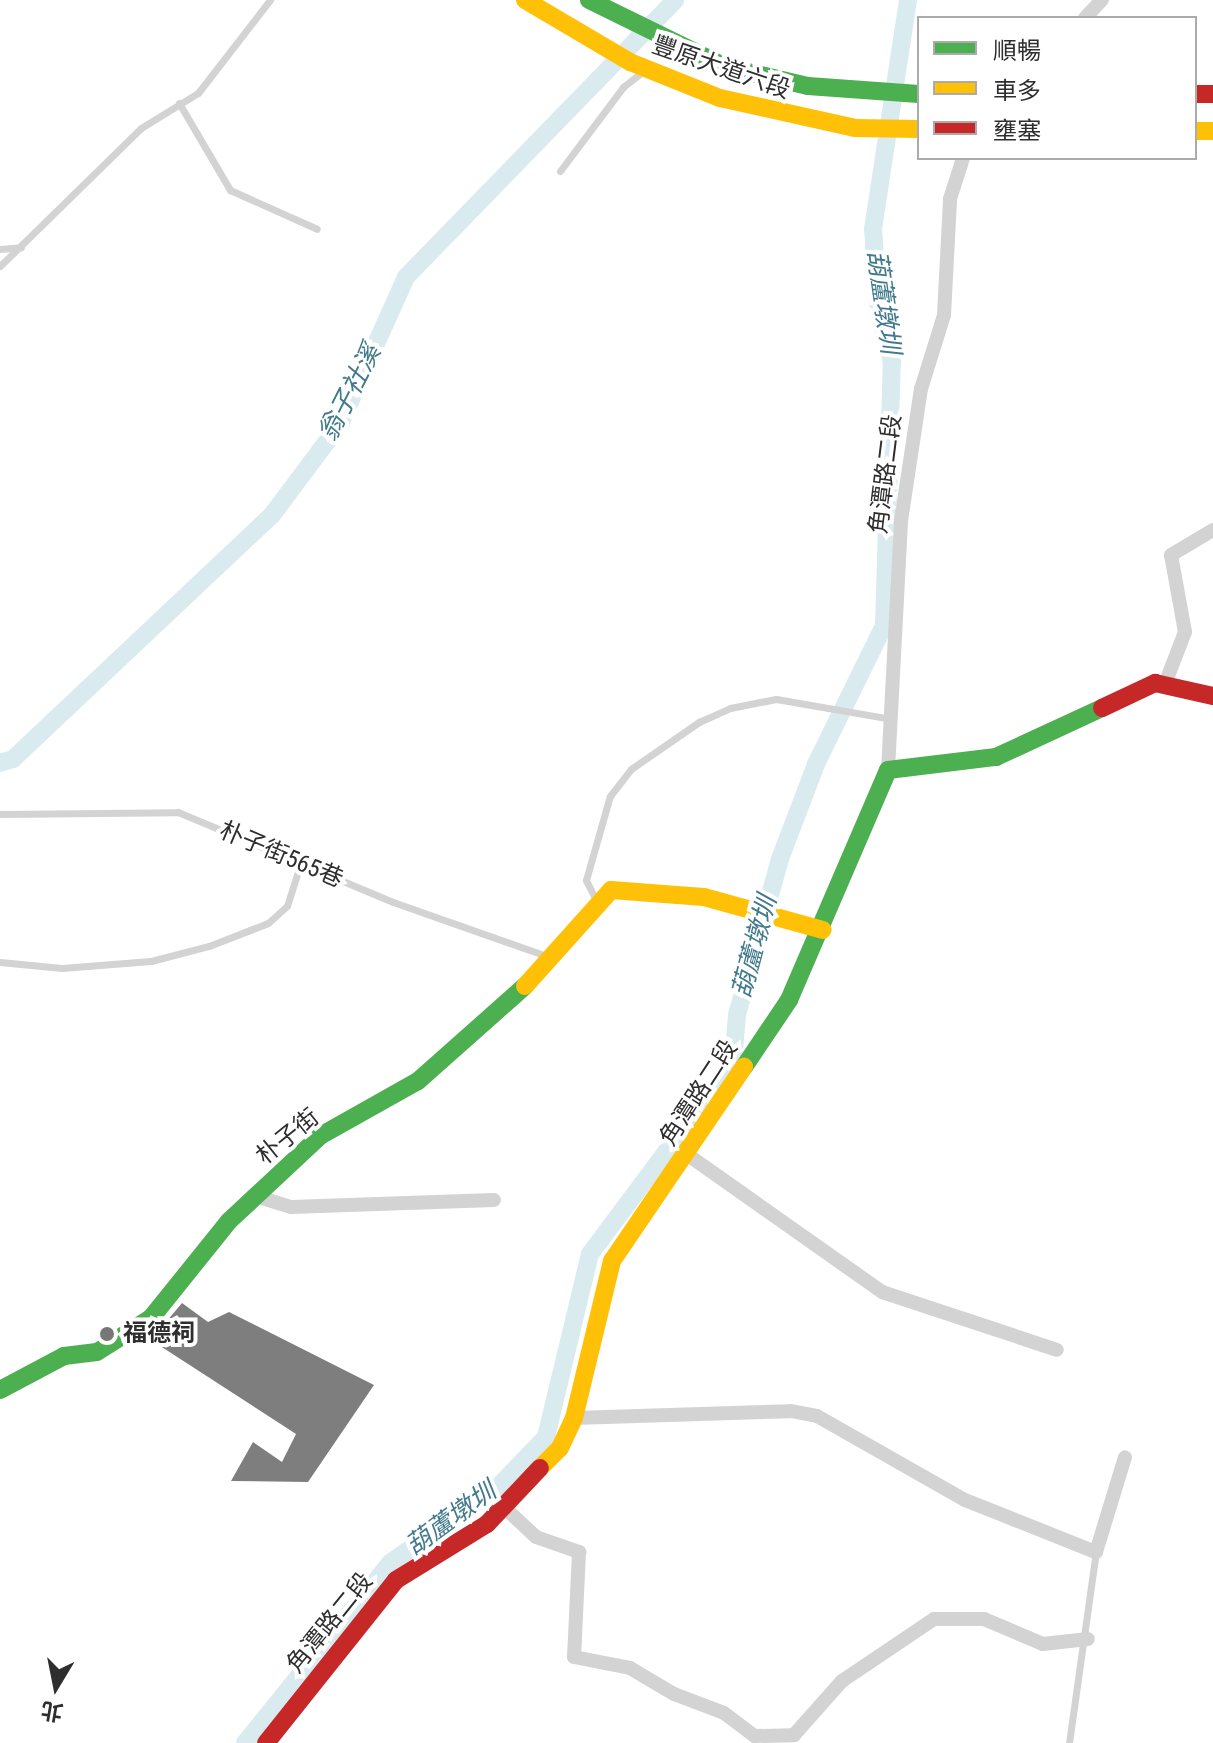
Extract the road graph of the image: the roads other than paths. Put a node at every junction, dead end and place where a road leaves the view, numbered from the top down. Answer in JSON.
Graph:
{"nodes":[{"id":1,"x":270,"y":0,"type":"edge"},
{"id":2,"x":525,"y":0,"type":"edge"},
{"id":3,"x":589,"y":0,"type":"edge"},
{"id":4,"x":1102,"y":0,"type":"edge"},
{"id":5,"x":1087,"y":16,"type":"edge"},
{"id":6,"x":638,"y":65,"type":"junction"},
{"id":7,"x":917,"y":94,"type":"edge"},
{"id":8,"x":179,"y":103,"type":"junction"},
{"id":9,"x":917,"y":129,"type":"edge"},
{"id":10,"x":962,"y":160,"type":"edge"},
{"id":11,"x":560,"y":171,"type":"dead end"},
{"id":12,"x":317,"y":229,"type":"dead end"},
{"id":13,"x":23,"y":247,"type":"junction"},
{"id":14,"x":0,"y":249,"type":"edge"},
{"id":15,"x":0,"y":266,"type":"edge"},
{"id":16,"x":1213,"y":530,"type":"edge"},
{"id":17,"x":1165,"y":684,"type":"junction"},
{"id":18,"x":1213,"y":696,"type":"edge"},
{"id":19,"x":892,"y":719,"type":"junction"},
{"id":20,"x":888,"y":770,"type":"junction"},
{"id":21,"x":0,"y":814,"type":"edge"},
{"id":22,"x":300,"y":865,"type":"junction"},
{"id":23,"x":596,"y":900,"type":"junction"},
{"id":24,"x":823,"y":930,"type":"junction"},
{"id":25,"x":552,"y":958,"type":"junction"},
{"id":26,"x":0,"y":962,"type":"edge"},
{"id":27,"x":688,"y":1155,"type":"junction"},
{"id":28,"x":255,"y":1196,"type":"junction"},
{"id":29,"x":494,"y":1200,"type":"dead end"},
{"id":30,"x":1057,"y":1350,"type":"dead end"},
{"id":31,"x":0,"y":1390,"type":"edge"},
{"id":32,"x":574,"y":1418,"type":"junction"},
{"id":33,"x":1125,"y":1457,"type":"dead end"},
{"id":34,"x":505,"y":1508,"type":"junction"},
{"id":35,"x":1096,"y":1552,"type":"junction"},
{"id":36,"x":1088,"y":1639,"type":"junction"},
{"id":37,"x":266,"y":1743,"type":"edge"},
{"id":38,"x":1069,"y":1743,"type":"edge"}],
"edges":[{"from":1,"to":8,"type":"lane"},
{"from":2,"to":6,"type":"street","name":"豐原大道六段"},
{"from":3,"to":7,"type":"street","name":"豐原大道六段"},
{"from":4,"to":5,"type":"street"},
{"from":6,"to":9,"type":"street","name":"豐原大道六段"},
{"from":6,"to":11,"type":"lane"},
{"from":8,"to":12,"type":"lane"},
{"from":8,"to":13,"type":"lane"},
{"from":10,"to":19,"type":"street","name":"角潭路二段"},
{"from":13,"to":14,"type":"lane"},
{"from":13,"to":15,"type":"lane"},
{"from":16,"to":17,"type":"street"},
{"from":17,"to":18,"type":"street"},
{"from":17,"to":20,"type":"street"},
{"from":19,"to":20,"type":"street","name":"角潭路二段"},
{"from":19,"to":23,"type":"lane"},
{"from":20,"to":24,"type":"street","name":"角潭路二段"},
{"from":21,"to":22,"type":"lane","name":"朴子街565巷"},
{"from":22,"to":25,"type":"lane","name":"朴子街565巷"},
{"from":22,"to":26,"type":"lane"},
{"from":23,"to":24,"type":"street"},
{"from":23,"to":25,"type":"street","name":"朴子街"},
{"from":24,"to":27,"type":"street","name":"角潭路二段"},
{"from":25,"to":28,"type":"street","name":"朴子街"},
{"from":27,"to":30,"type":"street"},
{"from":27,"to":32,"type":"street","name":"角潭路二段"},
{"from":28,"to":29,"type":"street"},
{"from":28,"to":31,"type":"street","name":"朴子街"},
{"from":32,"to":34,"type":"street","name":"角潭路二段"},
{"from":32,"to":35,"type":"street"},
{"from":33,"to":35,"type":"street"},
{"from":34,"to":36,"type":"street"},
{"from":34,"to":37,"type":"street","name":"角潭路二段"},
{"from":35,"to":36,"type":"lane"},
{"from":36,"to":38,"type":"lane"}]}
